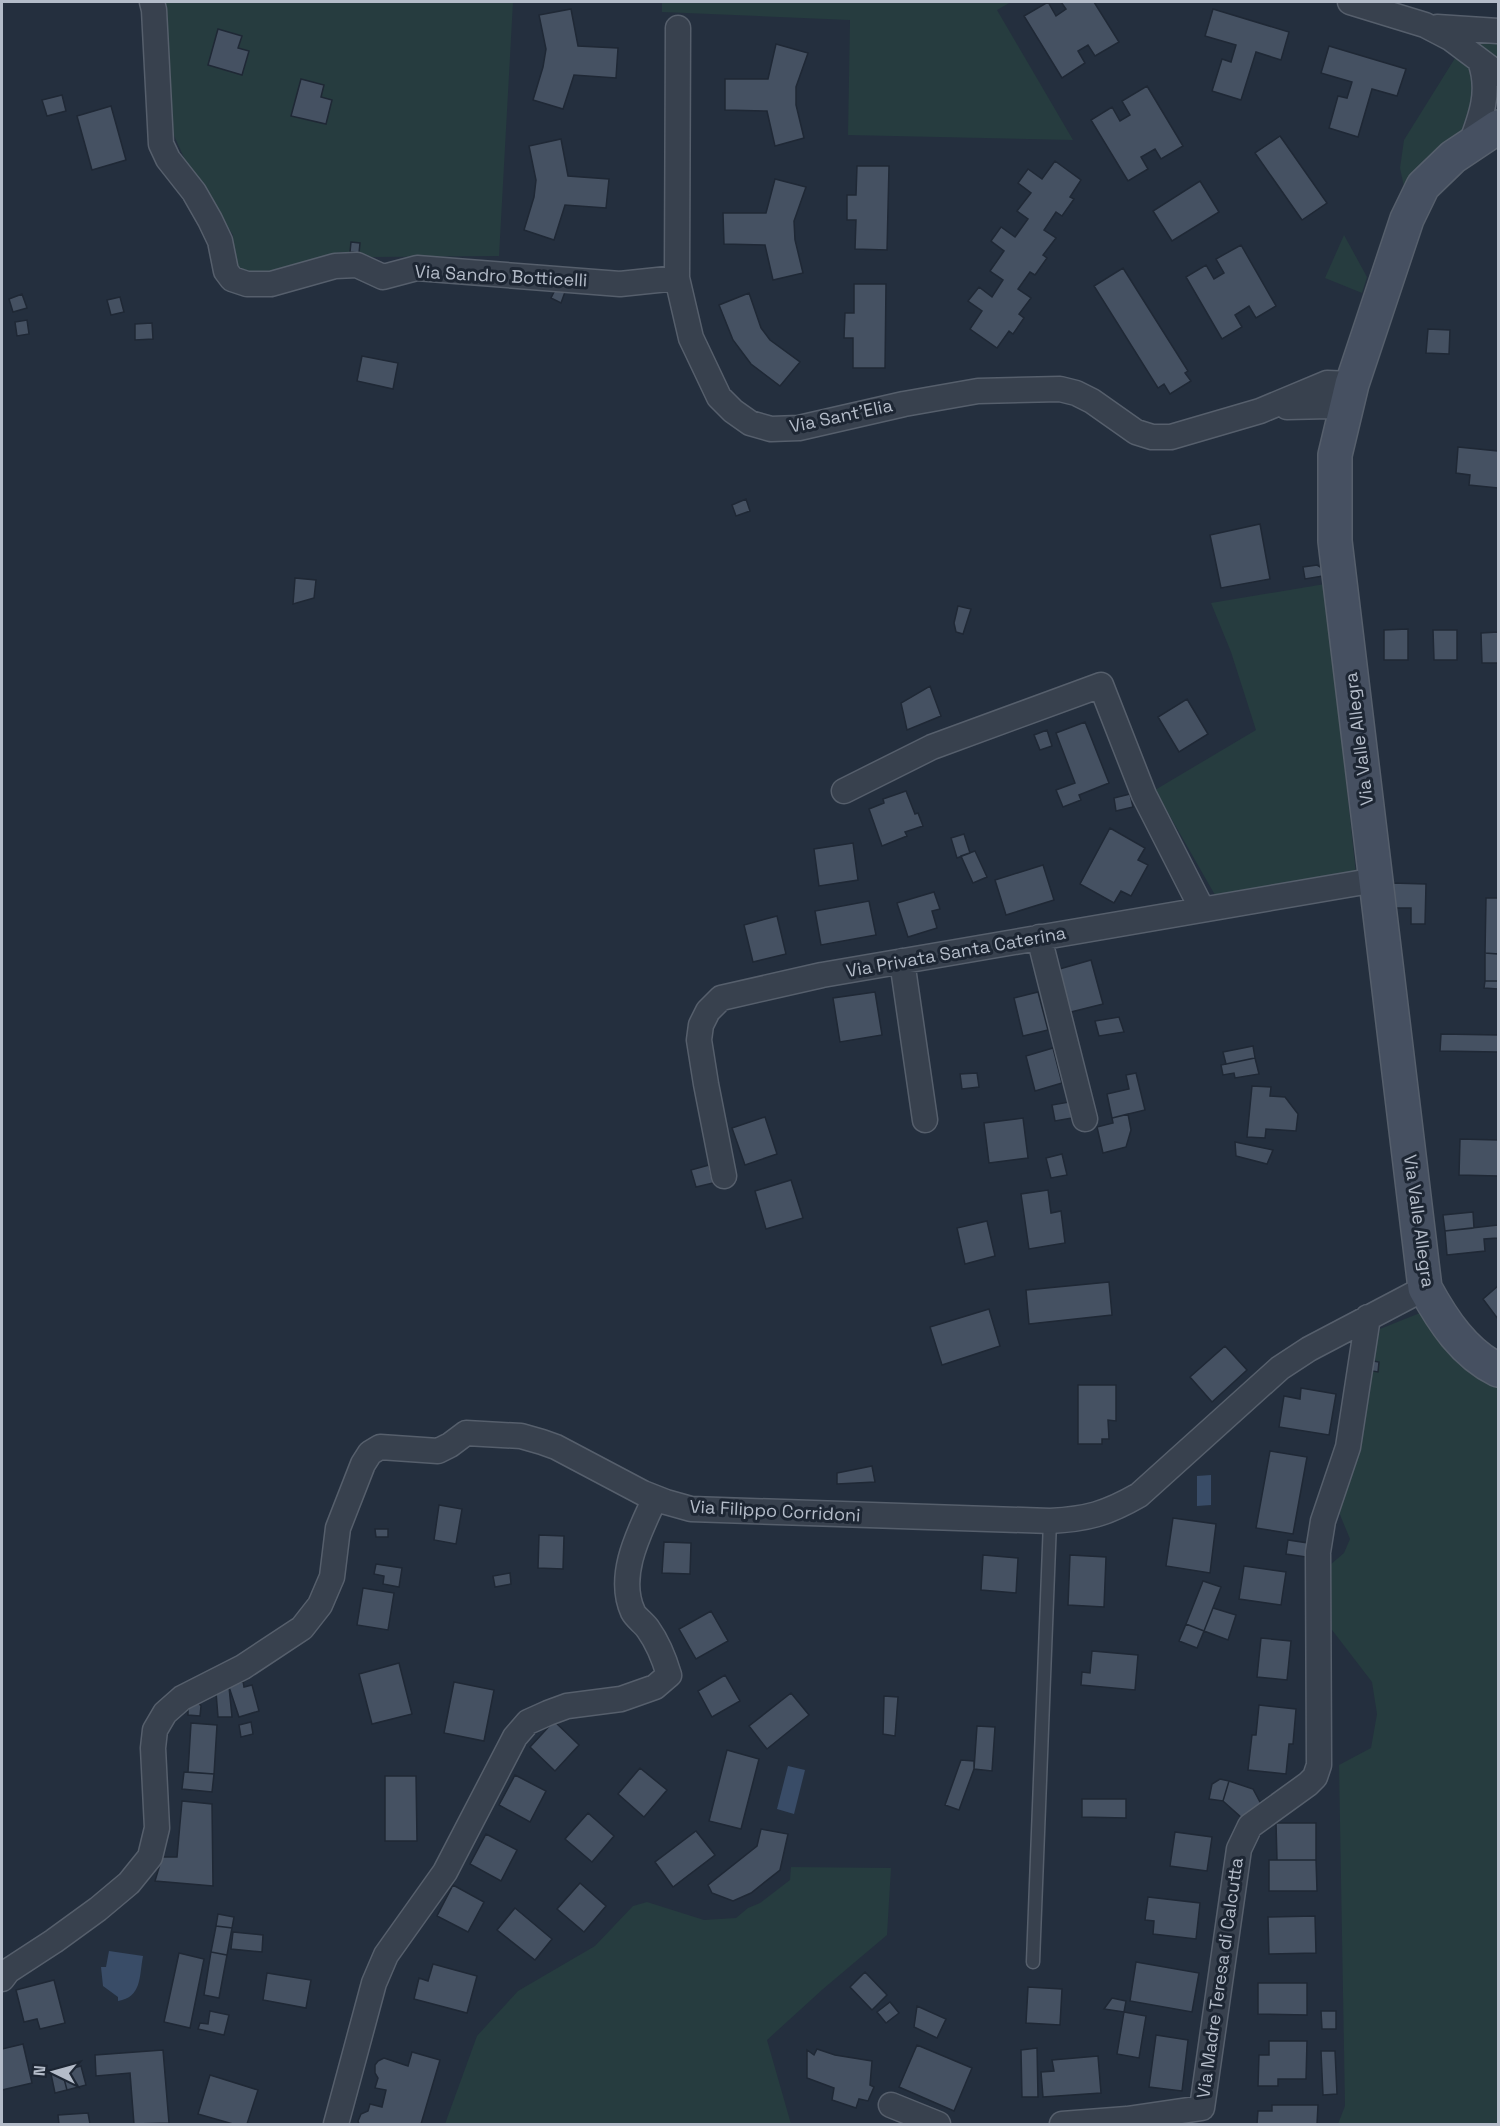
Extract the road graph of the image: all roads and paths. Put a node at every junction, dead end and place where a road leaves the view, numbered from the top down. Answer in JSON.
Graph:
{"nodes":[{"id":1,"x":152,"y":2,"type":"edge"},
{"id":2,"x":1350,"y":2,"type":"edge"},
{"id":3,"x":1425,"y":26,"type":"junction"},
{"id":4,"x":678,"y":28,"type":"dead end"},
{"id":5,"x":1498,"y":30,"type":"edge"},
{"id":6,"x":1489,"y":67,"type":"edge"},
{"id":7,"x":1498,"y":127,"type":"edge"},
{"id":8,"x":1470,"y":146,"type":"junction"},
{"id":9,"x":677,"y":278,"type":"junction"},
{"id":10,"x":1348,"y":398,"type":"junction"},
{"id":11,"x":844,"y":792,"type":"dead end"},
{"id":12,"x":1376,"y":880,"type":"junction"},
{"id":13,"x":1202,"y":909,"type":"junction"},
{"id":14,"x":1039,"y":938,"type":"junction"},
{"id":15,"x":902,"y":961,"type":"junction"},
{"id":16,"x":1085,"y":1119,"type":"dead end"},
{"id":17,"x":926,"y":1120,"type":"dead end"},
{"id":18,"x":724,"y":1176,"type":"dead end"},
{"id":19,"x":1425,"y":1288,"type":"junction"},
{"id":20,"x":1368,"y":1317,"type":"junction"},
{"id":21,"x":1498,"y":1370,"type":"edge"},
{"id":22,"x":655,"y":1498,"type":"junction"},
{"id":23,"x":1050,"y":1521,"type":"junction"},
{"id":24,"x":1033,"y":1962,"type":"dead end"},
{"id":25,"x":2,"y":1979,"type":"edge"},
{"id":26,"x":891,"y":2105,"type":"dead end"},
{"id":27,"x":1201,"y":2116,"type":"edge"},
{"id":28,"x":1126,"y":2122,"type":"edge"},
{"id":29,"x":336,"y":2124,"type":"edge"},
{"id":30,"x":938,"y":2124,"type":"edge"},
{"id":31,"x":1062,"y":2124,"type":"edge"}],
"edges":[{"from":1,"to":9,"type":"street","name":"Via Sandro Botticelli"},
{"from":2,"to":3,"type":"street"},
{"from":3,"to":5,"type":"street"},
{"from":3,"to":6,"type":"street"},
{"from":4,"to":9,"type":"street","name":"Via Sant'Elia"},
{"from":6,"to":8,"type":"street"},
{"from":7,"to":8,"type":"main road","name":"Via Valle Allegra"},
{"from":8,"to":10,"type":"main road","name":"Via Valle Allegra"},
{"from":9,"to":10,"type":"street","name":"Via Sant'Elia"},
{"from":10,"to":12,"type":"main road","name":"Via Valle Allegra"},
{"from":11,"to":13,"type":"street"},
{"from":12,"to":13,"type":"street","name":"Via Privata Santa Caterina"},
{"from":12,"to":19,"type":"main road","name":"Via Valle Allegra"},
{"from":13,"to":14,"type":"street","name":"Via Privata Santa Caterina"},
{"from":14,"to":15,"type":"street","name":"Via Privata Santa Caterina"},
{"from":14,"to":16,"type":"street"},
{"from":15,"to":17,"type":"street"},
{"from":15,"to":18,"type":"street","name":"Via Privata Santa Caterina"},
{"from":19,"to":20,"type":"street","name":"Via Filippo Corridoni"},
{"from":19,"to":21,"type":"main road","name":"Via Valle Allegra"},
{"from":20,"to":23,"type":"street","name":"Via Filippo Corridoni"},
{"from":20,"to":27,"type":"street","name":"Via Madre Teresa di Calcutta"},
{"from":22,"to":23,"type":"street","name":"Via Filippo Corridoni"},
{"from":22,"to":25,"type":"street","name":"Via Filippo Corridoni"},
{"from":22,"to":29,"type":"street"},
{"from":23,"to":24,"type":"lane"},
{"from":26,"to":30,"type":"street"},
{"from":27,"to":28,"type":"street","name":"Via Madre Teresa di Calcutta"},
{"from":28,"to":31,"type":"street","name":"Via Madre Teresa di Calcutta"}]}
